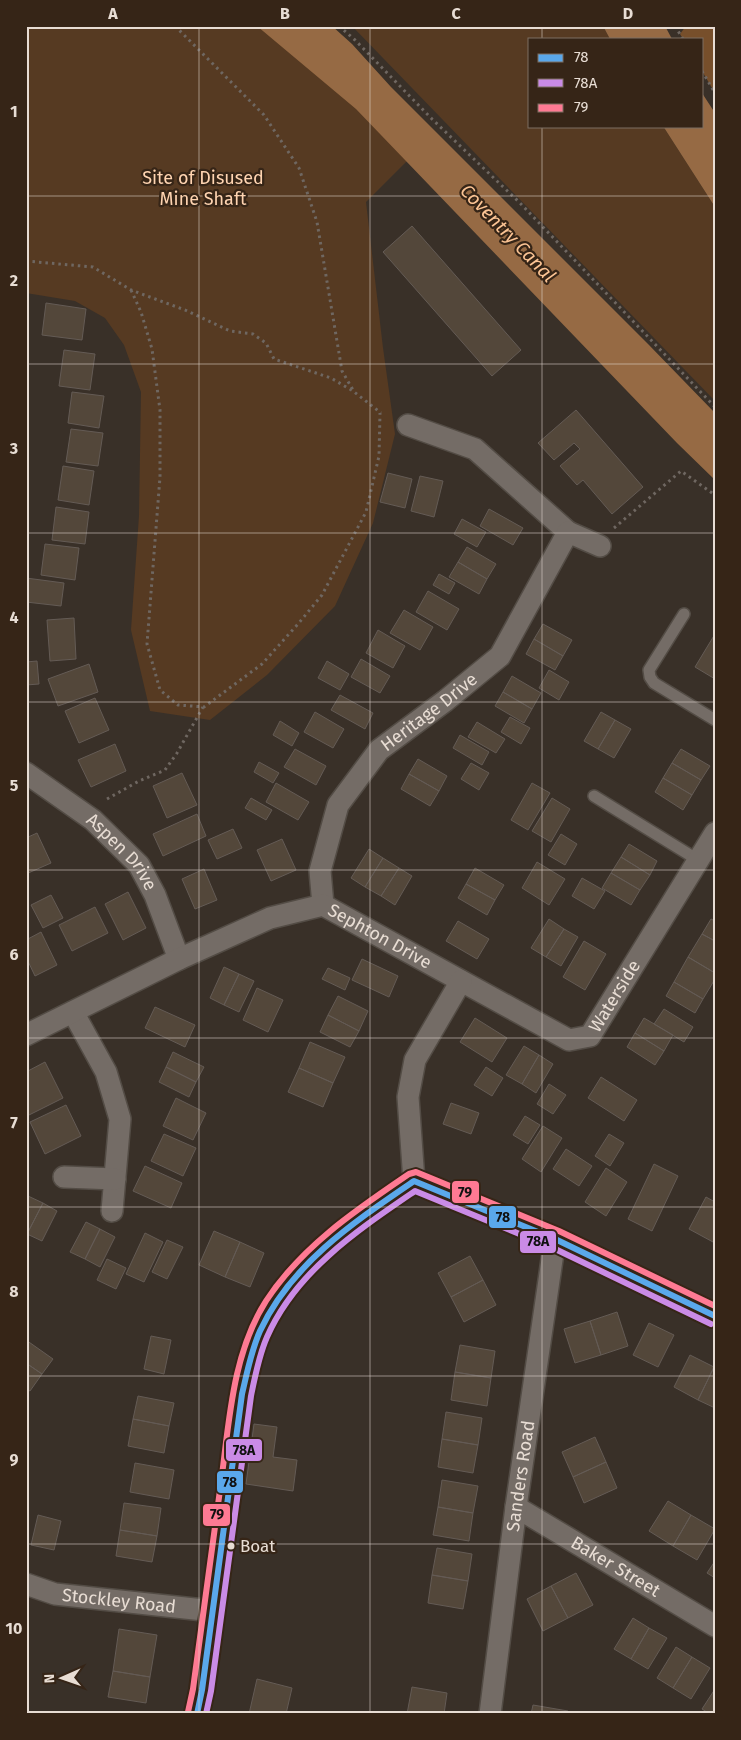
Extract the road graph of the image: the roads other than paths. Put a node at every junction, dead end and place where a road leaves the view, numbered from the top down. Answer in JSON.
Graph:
{"nodes":[{"id":1,"x":408,"y":425,"type":"road end"},
{"id":2,"x":568,"y":532,"type":"junction"},
{"id":3,"x":600,"y":546,"type":"road end"},
{"id":4,"x":684,"y":614,"type":"dead end"},
{"id":5,"x":715,"y":720,"type":"edge"},
{"id":6,"x":26,"y":773,"type":"edge"},
{"id":7,"x":594,"y":796,"type":"dead end"},
{"id":8,"x":715,"y":833,"type":"edge"},
{"id":9,"x":698,"y":860,"type":"junction"},
{"id":10,"x":323,"y":905,"type":"junction"},
{"id":11,"x":180,"y":960,"type":"junction"},
{"id":12,"x":462,"y":981,"type":"junction"},
{"id":13,"x":73,"y":1012,"type":"junction"},
{"id":14,"x":26,"y":1035,"type":"edge"},
{"id":15,"x":64,"y":1177,"type":"dead end"},
{"id":16,"x":115,"y":1178,"type":"junction"},
{"id":17,"x":414,"y":1181,"type":"junction"},
{"id":18,"x":112,"y":1211,"type":"dead end"},
{"id":19,"x":555,"y":1239,"type":"junction"},
{"id":20,"x":715,"y":1316,"type":"edge"},
{"id":21,"x":516,"y":1507,"type":"junction"},
{"id":22,"x":26,"y":1584,"type":"edge"},
{"id":23,"x":213,"y":1611,"type":"junction"},
{"id":24,"x":715,"y":1626,"type":"edge"},
{"id":25,"x":197,"y":1714,"type":"edge"},
{"id":26,"x":490,"y":1714,"type":"edge"}],
"edges":[{"from":1,"to":2,"type":"street"},
{"from":2,"to":3,"type":"street"},
{"from":2,"to":10,"type":"street","name":"Heritage Drive"},
{"from":4,"to":5,"type":"lane"},
{"from":6,"to":11,"type":"street","name":"Aspen Drive"},
{"from":7,"to":9,"type":"lane"},
{"from":8,"to":9,"type":"street","name":"Waterside"},
{"from":9,"to":12,"type":"street","name":"Waterside"},
{"from":10,"to":11,"type":"street","name":"Sephton Drive"},
{"from":10,"to":12,"type":"street","name":"Sephton Drive"},
{"from":11,"to":13,"type":"street","name":"Sephton Drive"},
{"from":12,"to":17,"type":"street"},
{"from":13,"to":14,"type":"street","name":"Sephton Drive"},
{"from":13,"to":16,"type":"street"},
{"from":15,"to":16,"type":"street"},
{"from":16,"to":18,"type":"street"},
{"from":17,"to":19,"type":"street"},
{"from":17,"to":23,"type":"street"},
{"from":19,"to":20,"type":"street"},
{"from":19,"to":21,"type":"street","name":"Sanders Road"},
{"from":21,"to":24,"type":"street","name":"Baker Street"},
{"from":21,"to":26,"type":"street","name":"Sanders Road"},
{"from":22,"to":23,"type":"street","name":"Stockley Road"},
{"from":23,"to":25,"type":"street"}]}
